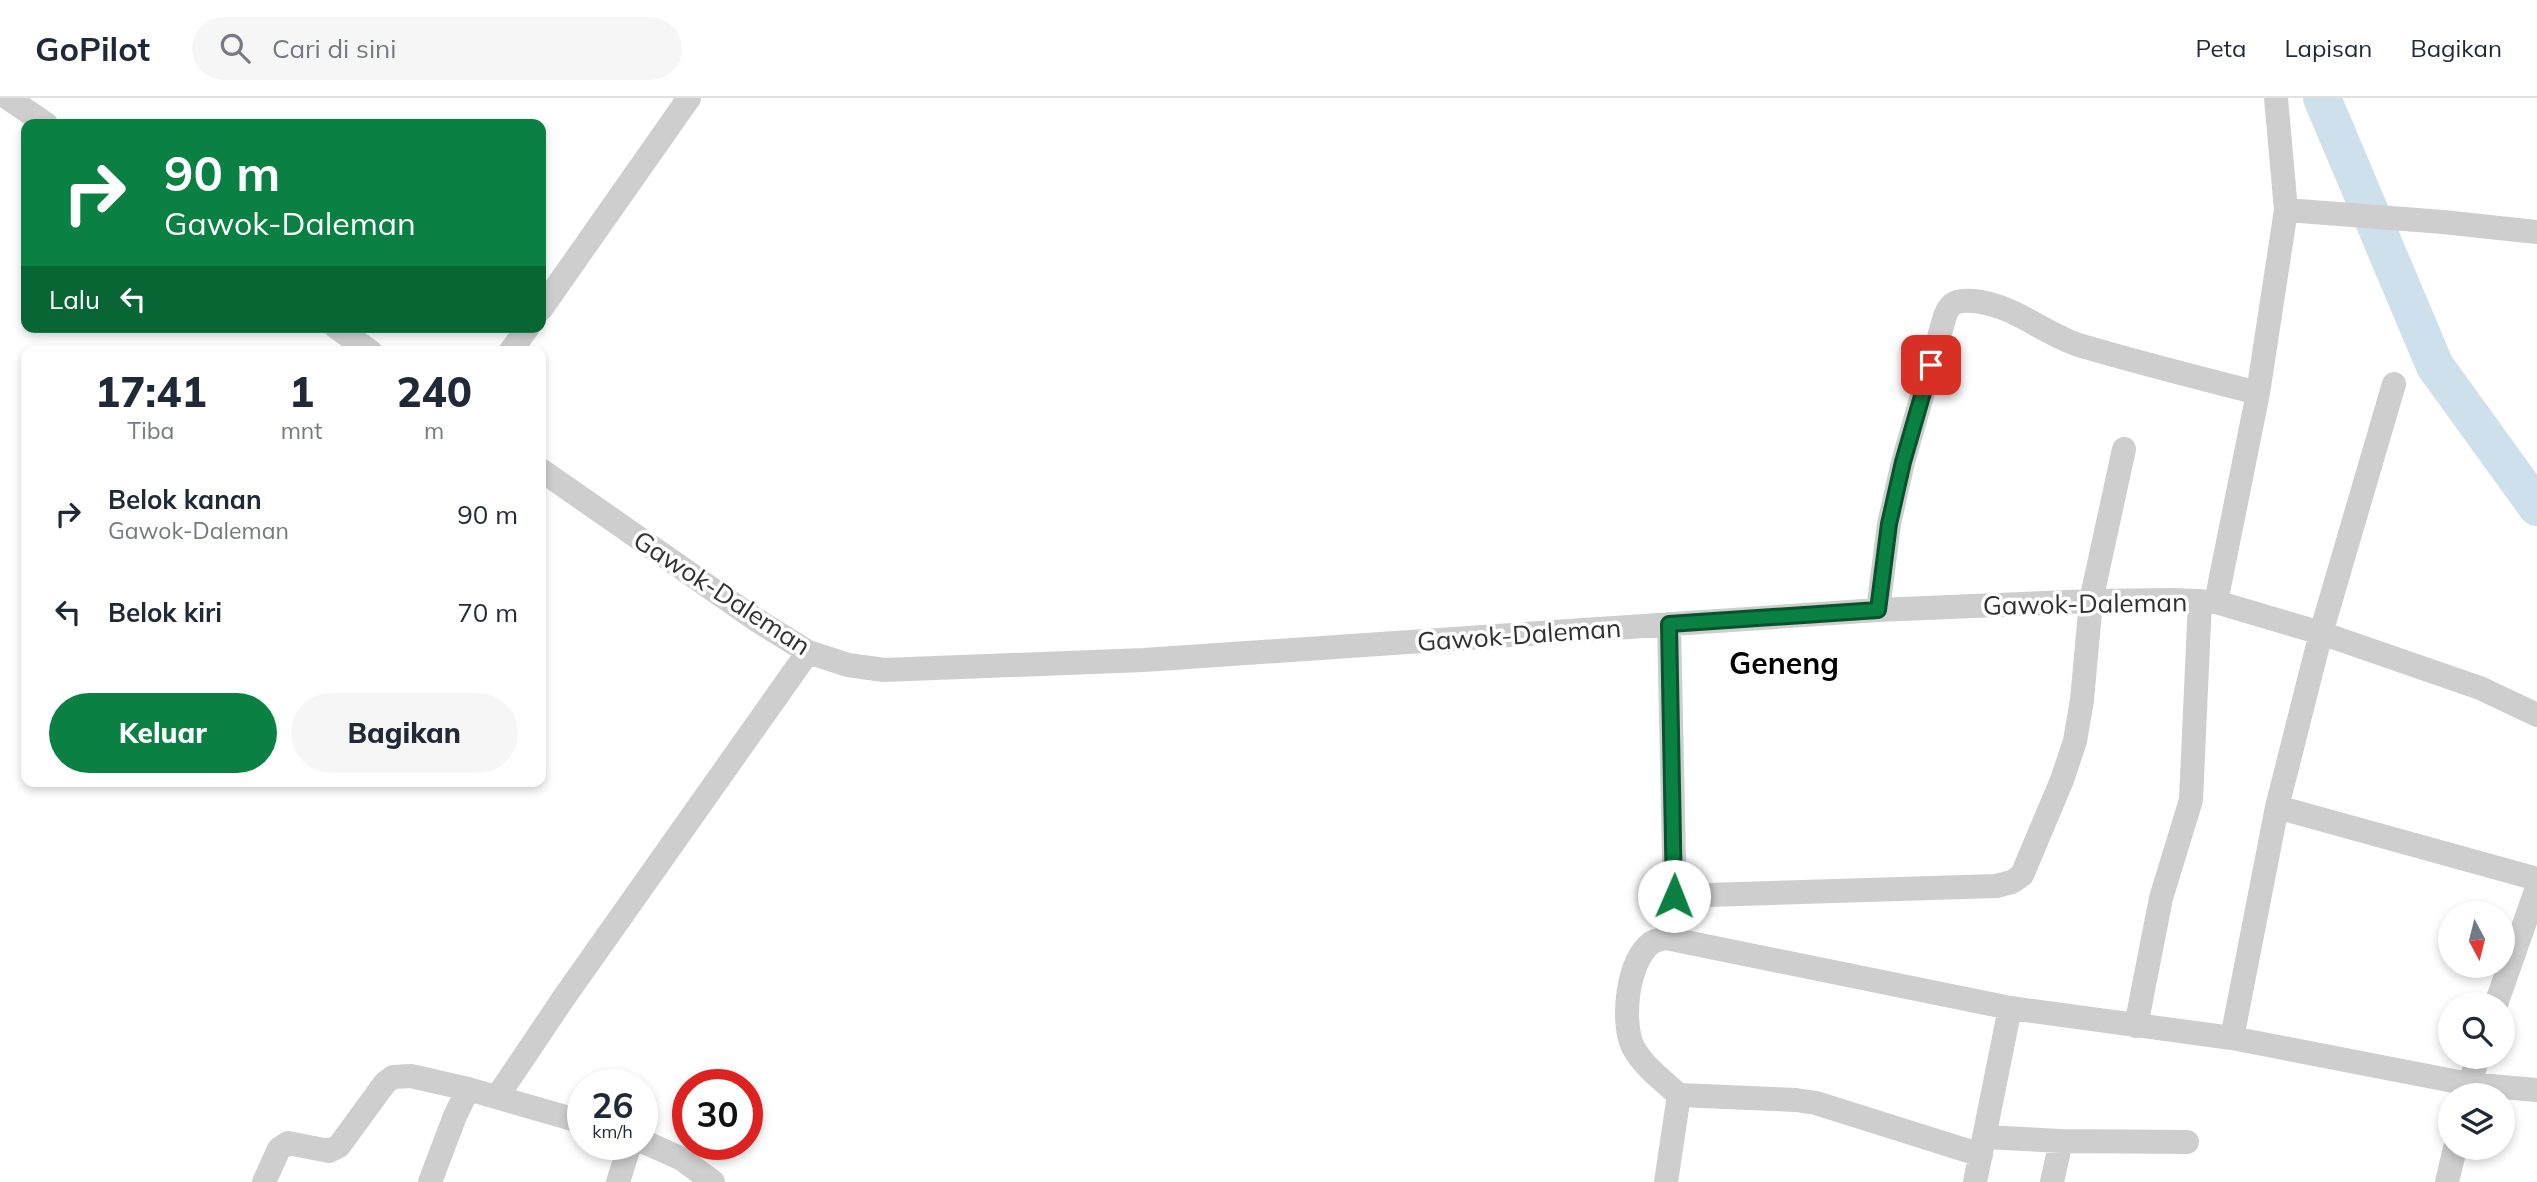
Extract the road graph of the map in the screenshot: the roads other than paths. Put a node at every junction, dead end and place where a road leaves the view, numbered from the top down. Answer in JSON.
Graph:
{"nodes":[{"id":1,"x":8,"y":98,"type":"edge"},
{"id":2,"x":690,"y":98,"type":"edge"},
{"id":3,"x":2276,"y":98,"type":"edge"},
{"id":4,"x":39,"y":119,"type":"edge"},
{"id":5,"x":2286,"y":210,"type":"junction"},
{"id":6,"x":2537,"y":232,"type":"edge"},
{"id":7,"x":546,"y":302,"type":"edge"},
{"id":8,"x":344,"y":333,"type":"edge"},
{"id":9,"x":363,"y":346,"type":"edge"},
{"id":10,"x":2394,"y":384,"type":"dead end"},
{"id":11,"x":2258,"y":393,"type":"junction"},
{"id":12,"x":2124,"y":449,"type":"dead end"},
{"id":13,"x":546,"y":473,"type":"edge"},
{"id":14,"x":2091,"y":601,"type":"junction"},
{"id":15,"x":2208,"y":602,"type":"junction"},
{"id":16,"x":1878,"y":610,"type":"junction"},
{"id":17,"x":1669,"y":624,"type":"junction"},
{"id":18,"x":2321,"y":633,"type":"junction"},
{"id":19,"x":808,"y":652,"type":"junction"},
{"id":20,"x":2537,"y":715,"type":"edge"},
{"id":21,"x":2277,"y":807,"type":"junction"},
{"id":22,"x":2537,"y":879,"type":"edge"},
{"id":23,"x":2537,"y":888,"type":"edge"},
{"id":24,"x":1674,"y":896,"type":"junction"},
{"id":25,"x":1666,"y":937,"type":"junction"},
{"id":26,"x":2500,"y":992,"type":"edge"},
{"id":27,"x":2010,"y":1008,"type":"junction"},
{"id":28,"x":2136,"y":1026,"type":"junction"},
{"id":29,"x":2232,"y":1038,"type":"junction"},
{"id":30,"x":2438,"y":1084,"type":"edge"},
{"id":31,"x":468,"y":1089,"type":"junction"},
{"id":32,"x":2515,"y":1090,"type":"edge"},
{"id":33,"x":2537,"y":1090,"type":"edge"},
{"id":34,"x":500,"y":1092,"type":"junction"},
{"id":35,"x":1679,"y":1095,"type":"junction"},
{"id":36,"x":567,"y":1116,"type":"edge"},
{"id":37,"x":2061,"y":1141,"type":"junction"},
{"id":38,"x":2188,"y":1142,"type":"dead end"},
{"id":39,"x":1983,"y":1146,"type":"junction"},
{"id":40,"x":658,"y":1148,"type":"edge"},
{"id":41,"x":625,"y":1160,"type":"edge"},
{"id":42,"x":2452,"y":1160,"type":"edge"},
{"id":43,"x":264,"y":1182,"type":"edge"},
{"id":44,"x":430,"y":1182,"type":"edge"},
{"id":45,"x":618,"y":1182,"type":"edge"},
{"id":46,"x":713,"y":1182,"type":"edge"},
{"id":47,"x":1666,"y":1182,"type":"edge"},
{"id":48,"x":1975,"y":1182,"type":"edge"},
{"id":49,"x":2052,"y":1182,"type":"edge"},
{"id":50,"x":2447,"y":1182,"type":"edge"}],
"edges":[{"from":1,"to":4,"type":"street"},
{"from":2,"to":7,"type":"street"},
{"from":3,"to":5,"type":"street"},
{"from":5,"to":6,"type":"street"},
{"from":5,"to":11,"type":"street"},
{"from":8,"to":9,"type":"street"},
{"from":10,"to":18,"type":"street"},
{"from":11,"to":15,"type":"street"},
{"from":11,"to":16,"type":"street"},
{"from":12,"to":14,"type":"street"},
{"from":13,"to":19,"type":"street","name":"Gawok-Daleman"},
{"from":14,"to":15,"type":"street","name":"Gawok-Daleman"},
{"from":14,"to":16,"type":"street","name":"Gawok-Daleman"},
{"from":14,"to":24,"type":"street"},
{"from":15,"to":18,"type":"street","name":"Gawok-Daleman"},
{"from":15,"to":28,"type":"street"},
{"from":16,"to":17,"type":"street","name":"Gawok-Daleman"},
{"from":17,"to":19,"type":"street","name":"Gawok-Daleman"},
{"from":17,"to":24,"type":"street"},
{"from":18,"to":20,"type":"street","name":"Gawok-Daleman"},
{"from":18,"to":21,"type":"street"},
{"from":19,"to":34,"type":"street"},
{"from":21,"to":22,"type":"street"},
{"from":21,"to":29,"type":"street"},
{"from":23,"to":26,"type":"street"},
{"from":24,"to":25,"type":"street"},
{"from":25,"to":27,"type":"street"},
{"from":25,"to":35,"type":"street"},
{"from":27,"to":28,"type":"street"},
{"from":27,"to":39,"type":"street"},
{"from":28,"to":29,"type":"street"},
{"from":29,"to":30,"type":"street"},
{"from":31,"to":34,"type":"street"},
{"from":31,"to":43,"type":"street"},
{"from":31,"to":44,"type":"street"},
{"from":32,"to":33,"type":"street"},
{"from":34,"to":36,"type":"street"},
{"from":35,"to":39,"type":"street"},
{"from":35,"to":47,"type":"street"},
{"from":37,"to":38,"type":"street"},
{"from":37,"to":39,"type":"street"},
{"from":37,"to":49,"type":"street"},
{"from":39,"to":48,"type":"street"},
{"from":40,"to":46,"type":"street"},
{"from":41,"to":45,"type":"street"},
{"from":42,"to":50,"type":"street"}]}
